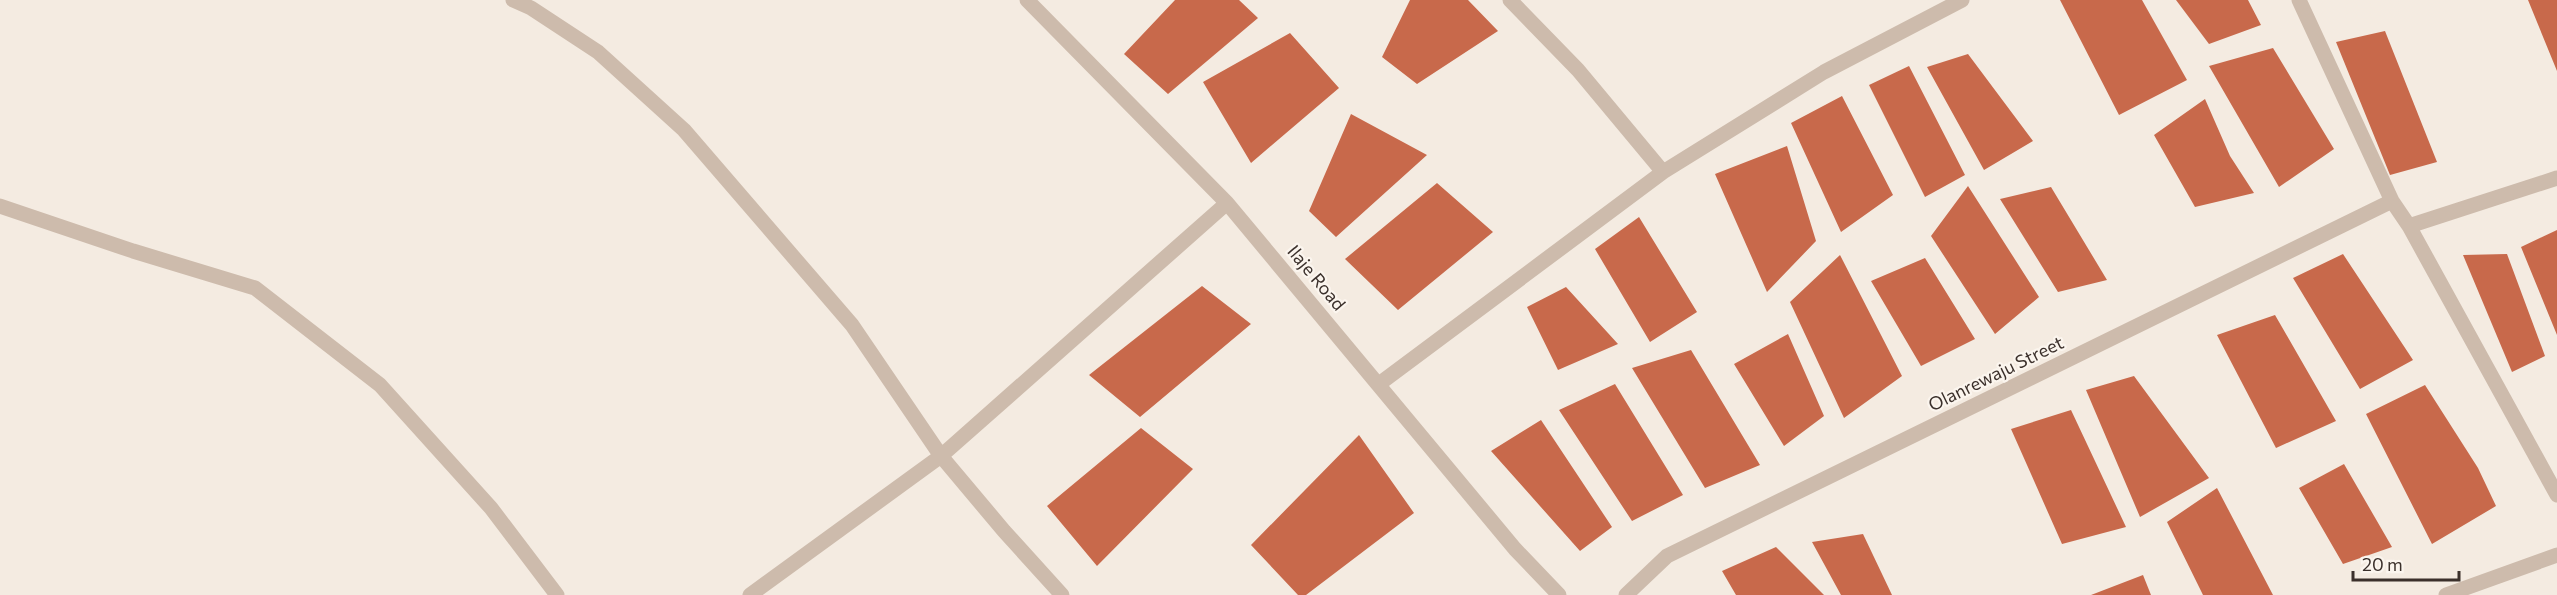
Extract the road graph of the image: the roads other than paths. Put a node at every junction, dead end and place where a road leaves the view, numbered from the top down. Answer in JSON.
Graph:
{"nodes":[{"id":1,"x":513,"y":0,"type":"edge"},
{"id":2,"x":1027,"y":0,"type":"edge"},
{"id":3,"x":1510,"y":0,"type":"edge"},
{"id":4,"x":1962,"y":0,"type":"edge"},
{"id":5,"x":2300,"y":0,"type":"edge"},
{"id":6,"x":1663,"y":172,"type":"junction"},
{"id":7,"x":2557,"y":177,"type":"edge"},
{"id":8,"x":2392,"y":201,"type":"junction"},
{"id":9,"x":1227,"y":203,"type":"junction"},
{"id":10,"x":0,"y":206,"type":"edge"},
{"id":11,"x":2409,"y":226,"type":"junction"},
{"id":12,"x":1379,"y":384,"type":"junction"},
{"id":13,"x":941,"y":456,"type":"junction"},
{"id":14,"x":2557,"y":495,"type":"edge"},
{"id":15,"x":2557,"y":555,"type":"edge"},
{"id":16,"x":557,"y":595,"type":"edge"},
{"id":17,"x":750,"y":595,"type":"edge"},
{"id":18,"x":1062,"y":595,"type":"edge"},
{"id":19,"x":1559,"y":595,"type":"edge"},
{"id":20,"x":1626,"y":595,"type":"edge"},
{"id":21,"x":2446,"y":595,"type":"edge"}],
"edges":[{"from":1,"to":13,"type":"street"},
{"from":2,"to":9,"type":"street","name":"Ilaje Road"},
{"from":3,"to":6,"type":"street"},
{"from":4,"to":6,"type":"street"},
{"from":5,"to":8,"type":"street"},
{"from":6,"to":12,"type":"street"},
{"from":7,"to":11,"type":"street"},
{"from":8,"to":11,"type":"street"},
{"from":8,"to":20,"type":"street","name":"Olanrewaju Street"},
{"from":9,"to":12,"type":"street","name":"Ilaje Road"},
{"from":9,"to":13,"type":"street"},
{"from":10,"to":16,"type":"street"},
{"from":11,"to":14,"type":"street"},
{"from":12,"to":19,"type":"street","name":"Ilaje Road"},
{"from":13,"to":17,"type":"street"},
{"from":13,"to":18,"type":"street"},
{"from":15,"to":21,"type":"street"}]}
